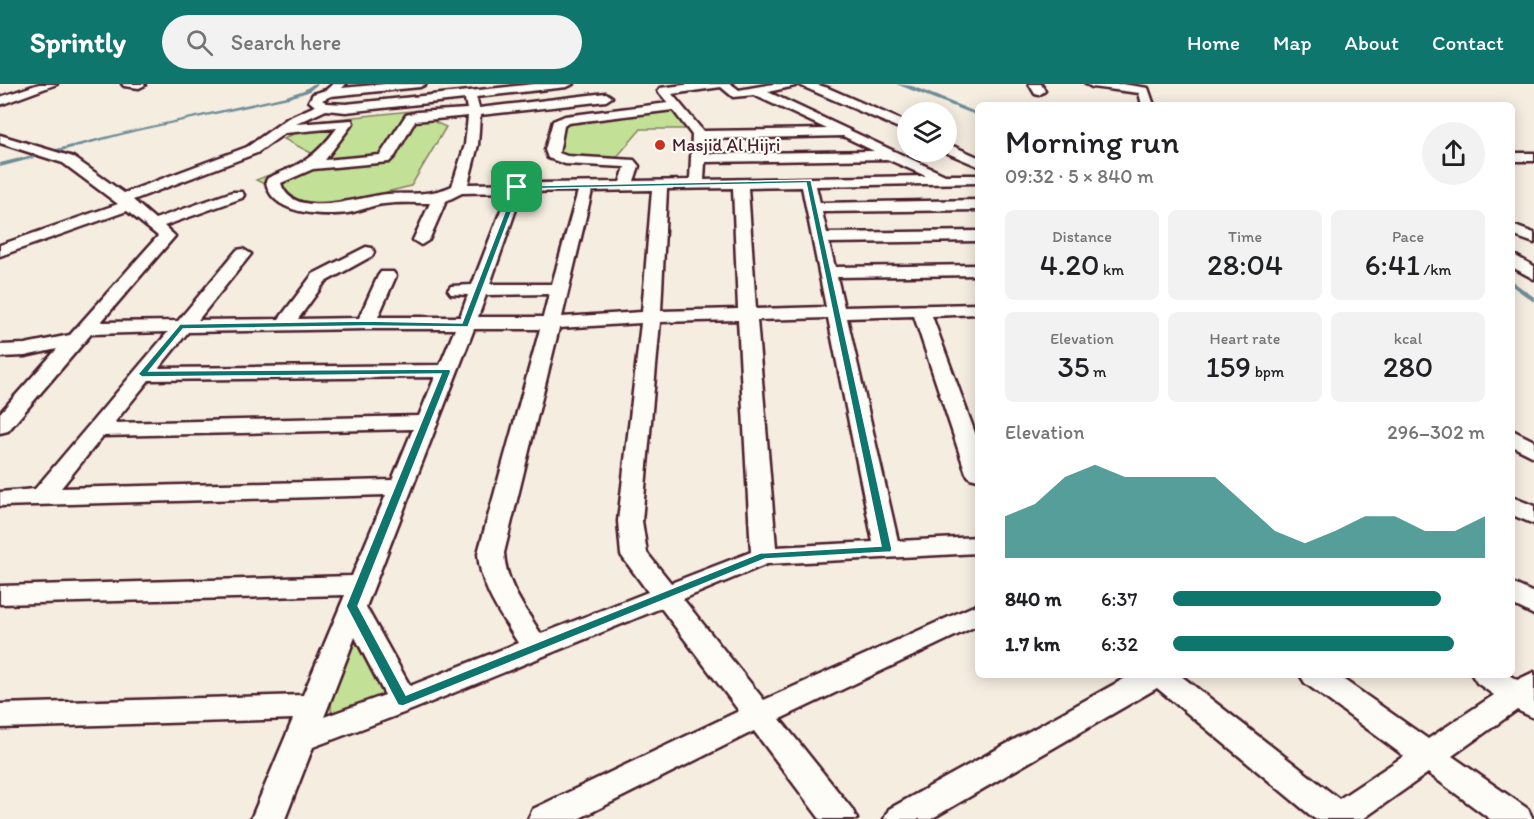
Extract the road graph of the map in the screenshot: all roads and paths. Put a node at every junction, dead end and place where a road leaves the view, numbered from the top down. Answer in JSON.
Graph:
{"nodes":[{"id":1,"x":51,"y":84,"type":"edge"},
{"id":2,"x":340,"y":84,"type":"edge"},
{"id":3,"x":420,"y":84,"type":"edge"},
{"id":4,"x":567,"y":84,"type":"edge"},
{"id":5,"x":595,"y":84,"type":"edge"},
{"id":6,"x":787,"y":84,"type":"edge"},
{"id":7,"x":804,"y":84,"type":"edge"},
{"id":8,"x":1092,"y":84,"type":"edge"},
{"id":9,"x":1142,"y":87,"type":"edge"},
{"id":10,"x":467,"y":89,"type":"edge"},
{"id":11,"x":758,"y":92,"type":"junction"},
{"id":12,"x":606,"y":97,"type":"junction"},
{"id":13,"x":327,"y":99,"type":"junction"},
{"id":14,"x":0,"y":101,"type":"edge"},
{"id":15,"x":1147,"y":102,"type":"edge"},
{"id":16,"x":677,"y":106,"type":"junction"},
{"id":17,"x":474,"y":112,"type":"junction"},
{"id":18,"x":620,"y":114,"type":"junction"},
{"id":19,"x":774,"y":117,"type":"junction"},
{"id":20,"x":897,"y":123,"type":"edge"},
{"id":21,"x":281,"y":129,"type":"junction"},
{"id":22,"x":847,"y":133,"type":"junction"},
{"id":23,"x":699,"y":135,"type":"junction"},
{"id":24,"x":0,"y":139,"type":"edge"},
{"id":25,"x":957,"y":152,"type":"edge"},
{"id":26,"x":891,"y":155,"type":"junction"},
{"id":27,"x":1515,"y":157,"type":"edge"},
{"id":28,"x":1534,"y":157,"type":"edge"},
{"id":29,"x":697,"y":158,"type":"junction"},
{"id":30,"x":975,"y":161,"type":"edge"},
{"id":31,"x":310,"y":165,"type":"junction"},
{"id":32,"x":945,"y":179,"type":"junction"},
{"id":33,"x":975,"y":179,"type":"edge"},
{"id":34,"x":808,"y":181,"type":"junction"},
{"id":35,"x":740,"y":182,"type":"junction"},
{"id":36,"x":697,"y":183,"type":"junction"},
{"id":37,"x":626,"y":184,"type":"junction"},
{"id":38,"x":660,"y":184,"type":"junction"},
{"id":39,"x":517,"y":187,"type":"junction"},
{"id":40,"x":586,"y":187,"type":"junction"},
{"id":41,"x":459,"y":189,"type":"junction"},
{"id":42,"x":237,"y":195,"type":"dead end"},
{"id":43,"x":440,"y":198,"type":"junction"},
{"id":44,"x":126,"y":202,"type":"junction"},
{"id":45,"x":358,"y":205,"type":"junction"},
{"id":46,"x":975,"y":205,"type":"edge"},
{"id":47,"x":814,"y":208,"type":"junction"},
{"id":48,"x":155,"y":224,"type":"junction"},
{"id":49,"x":343,"y":224,"type":"dead end"},
{"id":50,"x":1515,"y":231,"type":"edge"},
{"id":51,"x":975,"y":236,"type":"edge"},
{"id":52,"x":822,"y":238,"type":"junction"},
{"id":53,"x":1534,"y":238,"type":"edge"},
{"id":54,"x":421,"y":240,"type":"dead end"},
{"id":55,"x":0,"y":251,"type":"edge"},
{"id":56,"x":366,"y":252,"type":"dead end"},
{"id":57,"x":243,"y":254,"type":"dead end"},
{"id":58,"x":1515,"y":260,"type":"edge"},
{"id":59,"x":975,"y":270,"type":"edge"},
{"id":60,"x":829,"y":272,"type":"junction"},
{"id":61,"x":1534,"y":274,"type":"edge"},
{"id":62,"x":387,"y":276,"type":"dead end"},
{"id":63,"x":558,"y":289,"type":"junction"},
{"id":64,"x":456,"y":290,"type":"dead end"},
{"id":65,"x":479,"y":290,"type":"junction"},
{"id":66,"x":975,"y":309,"type":"edge"},
{"id":67,"x":921,"y":310,"type":"junction"},
{"id":68,"x":837,"y":311,"type":"junction"},
{"id":69,"x":747,"y":314,"type":"junction"},
{"id":70,"x":651,"y":316,"type":"junction"},
{"id":71,"x":366,"y":323,"type":"junction"},
{"id":72,"x":551,"y":323,"type":"junction"},
{"id":73,"x":284,"y":325,"type":"junction"},
{"id":74,"x":466,"y":325,"type":"junction"},
{"id":75,"x":180,"y":326,"type":"junction"},
{"id":76,"x":82,"y":333,"type":"junction"},
{"id":77,"x":0,"y":351,"type":"edge"},
{"id":78,"x":446,"y":371,"type":"junction"},
{"id":79,"x":142,"y":374,"type":"junction"},
{"id":80,"x":10,"y":404,"type":"edge"},
{"id":81,"x":426,"y":422,"type":"junction"},
{"id":82,"x":0,"y":426,"type":"edge"},
{"id":83,"x":96,"y":430,"type":"junction"},
{"id":84,"x":1515,"y":439,"type":"edge"},
{"id":85,"x":973,"y":446,"type":"edge"},
{"id":86,"x":1534,"y":450,"type":"edge"},
{"id":87,"x":399,"y":487,"type":"junction"},
{"id":88,"x":42,"y":496,"type":"junction"},
{"id":89,"x":0,"y":499,"type":"edge"},
{"id":90,"x":1515,"y":506,"type":"edge"},
{"id":91,"x":1534,"y":516,"type":"edge"},
{"id":92,"x":975,"y":544,"type":"edge"},
{"id":93,"x":887,"y":549,"type":"junction"},
{"id":94,"x":764,"y":556,"type":"junction"},
{"id":95,"x":1515,"y":594,"type":"edge"},
{"id":96,"x":0,"y":595,"type":"edge"},
{"id":97,"x":356,"y":595,"type":"junction"},
{"id":98,"x":665,"y":595,"type":"junction"},
{"id":99,"x":1534,"y":605,"type":"edge"},
{"id":100,"x":975,"y":616,"type":"edge"},
{"id":101,"x":535,"y":648,"type":"junction"},
{"id":102,"x":1153,"y":678,"type":"edge"},
{"id":103,"x":1162,"y":678,"type":"edge"},
{"id":104,"x":1319,"y":678,"type":"edge"},
{"id":105,"x":1493,"y":678,"type":"edge"},
{"id":106,"x":1528,"y":694,"type":"edge"},
{"id":107,"x":403,"y":701,"type":"junction"},
{"id":108,"x":313,"y":707,"type":"junction"},
{"id":109,"x":760,"y":715,"type":"junction"},
{"id":110,"x":0,"y":716,"type":"edge"},
{"id":111,"x":301,"y":738,"type":"junction"},
{"id":112,"x":1428,"y":756,"type":"junction"},
{"id":113,"x":268,"y":819,"type":"edge"},
{"id":114,"x":545,"y":819,"type":"edge"},
{"id":115,"x":840,"y":819,"type":"edge"},
{"id":116,"x":901,"y":819,"type":"edge"},
{"id":117,"x":1338,"y":819,"type":"edge"},
{"id":118,"x":1516,"y":819,"type":"edge"}],
"edges":[{"from":1,"to":14,"type":"street"},
{"from":2,"to":13,"type":"street"},
{"from":3,"to":13,"type":"street"},
{"from":4,"to":10,"type":"street"},
{"from":5,"to":12,"type":"street"},
{"from":6,"to":11,"type":"street"},
{"from":7,"to":20,"type":"street"},
{"from":8,"to":9,"type":"street"},
{"from":9,"to":15,"type":"street"},
{"from":10,"to":13,"type":"street"},
{"from":10,"to":17,"type":"street"},
{"from":11,"to":16,"type":"street"},
{"from":11,"to":19,"type":"street"},
{"from":12,"to":17,"type":"street"},
{"from":12,"to":18,"type":"street"},
{"from":13,"to":21,"type":"street"},
{"from":16,"to":18,"type":"street"},
{"from":16,"to":23,"type":"street"},
{"from":17,"to":31,"type":"street"},
{"from":17,"to":41,"type":"street"},
{"from":18,"to":37,"type":"street"},
{"from":19,"to":22,"type":"street"},
{"from":19,"to":22,"type":"street"},
{"from":19,"to":23,"type":"street"},
{"from":21,"to":31,"type":"street"},
{"from":21,"to":44,"type":"street"},
{"from":22,"to":26,"type":"street"},
{"from":23,"to":29,"type":"street"},
{"from":24,"to":44,"type":"street"},
{"from":25,"to":30,"type":"street"},
{"from":26,"to":29,"type":"street"},
{"from":26,"to":32,"type":"street"},
{"from":27,"to":28,"type":"street"},
{"from":29,"to":36,"type":"street"},
{"from":31,"to":45,"type":"street"},
{"from":32,"to":33,"type":"street"},
{"from":32,"to":34,"type":"street"},
{"from":34,"to":35,"type":"street"},
{"from":34,"to":47,"type":"street"},
{"from":35,"to":36,"type":"street"},
{"from":35,"to":69,"type":"street"},
{"from":36,"to":38,"type":"street"},
{"from":37,"to":38,"type":"street"},
{"from":37,"to":40,"type":"street"},
{"from":38,"to":70,"type":"street"},
{"from":39,"to":40,"type":"street"},
{"from":39,"to":41,"type":"street"},
{"from":39,"to":65,"type":"street"},
{"from":40,"to":63,"type":"street"},
{"from":41,"to":43,"type":"street"},
{"from":42,"to":48,"type":"street"},
{"from":43,"to":45,"type":"street"},
{"from":43,"to":54,"type":"street"},
{"from":44,"to":48,"type":"street"},
{"from":44,"to":55,"type":"street"},
{"from":45,"to":49,"type":"street"},
{"from":46,"to":47,"type":"street"},
{"from":47,"to":52,"type":"street"},
{"from":48,"to":76,"type":"street"},
{"from":50,"to":53,"type":"street"},
{"from":51,"to":52,"type":"street"},
{"from":52,"to":60,"type":"street"},
{"from":56,"to":73,"type":"street"},
{"from":57,"to":75,"type":"street"},
{"from":58,"to":61,"type":"street"},
{"from":59,"to":60,"type":"street"},
{"from":60,"to":68,"type":"street"},
{"from":62,"to":71,"type":"street"},
{"from":63,"to":65,"type":"street"},
{"from":63,"to":72,"type":"street"},
{"from":64,"to":65,"type":"street"},
{"from":65,"to":74,"type":"street"},
{"from":66,"to":67,"type":"street"},
{"from":67,"to":68,"type":"street"},
{"from":67,"to":85,"type":"street"},
{"from":68,"to":69,"type":"street"},
{"from":68,"to":93,"type":"street"},
{"from":69,"to":70,"type":"street"},
{"from":69,"to":94,"type":"street"},
{"from":70,"to":72,"type":"street"},
{"from":70,"to":98,"type":"street"},
{"from":71,"to":73,"type":"street"},
{"from":71,"to":74,"type":"street"},
{"from":72,"to":74,"type":"street"},
{"from":72,"to":101,"type":"street"},
{"from":73,"to":75,"type":"street"},
{"from":74,"to":78,"type":"street"},
{"from":75,"to":76,"type":"street"},
{"from":75,"to":79,"type":"street"},
{"from":76,"to":77,"type":"street"},
{"from":76,"to":80,"type":"street"},
{"from":78,"to":79,"type":"street"},
{"from":78,"to":81,"type":"street"},
{"from":79,"to":83,"type":"street"},
{"from":80,"to":82,"type":"street"},
{"from":81,"to":83,"type":"street"},
{"from":81,"to":87,"type":"street"},
{"from":83,"to":88,"type":"street"},
{"from":84,"to":86,"type":"street"},
{"from":87,"to":88,"type":"street"},
{"from":87,"to":97,"type":"street"},
{"from":88,"to":89,"type":"street"},
{"from":90,"to":91,"type":"street"},
{"from":92,"to":93,"type":"street"},
{"from":93,"to":94,"type":"street"},
{"from":94,"to":98,"type":"street"},
{"from":95,"to":99,"type":"street"},
{"from":96,"to":97,"type":"street"},
{"from":97,"to":107,"type":"street"},
{"from":97,"to":108,"type":"street"},
{"from":98,"to":101,"type":"street"},
{"from":98,"to":109,"type":"street"},
{"from":100,"to":109,"type":"street"},
{"from":101,"to":107,"type":"street"},
{"from":102,"to":116,"type":"street"},
{"from":103,"to":117,"type":"street"},
{"from":104,"to":112,"type":"street"},
{"from":105,"to":106,"type":"street"},
{"from":106,"to":112,"type":"street"},
{"from":107,"to":111,"type":"street"},
{"from":108,"to":110,"type":"street"},
{"from":108,"to":111,"type":"street"},
{"from":109,"to":114,"type":"street"},
{"from":109,"to":115,"type":"street"},
{"from":111,"to":113,"type":"street"},
{"from":112,"to":117,"type":"street"},
{"from":112,"to":118,"type":"street"}]}
